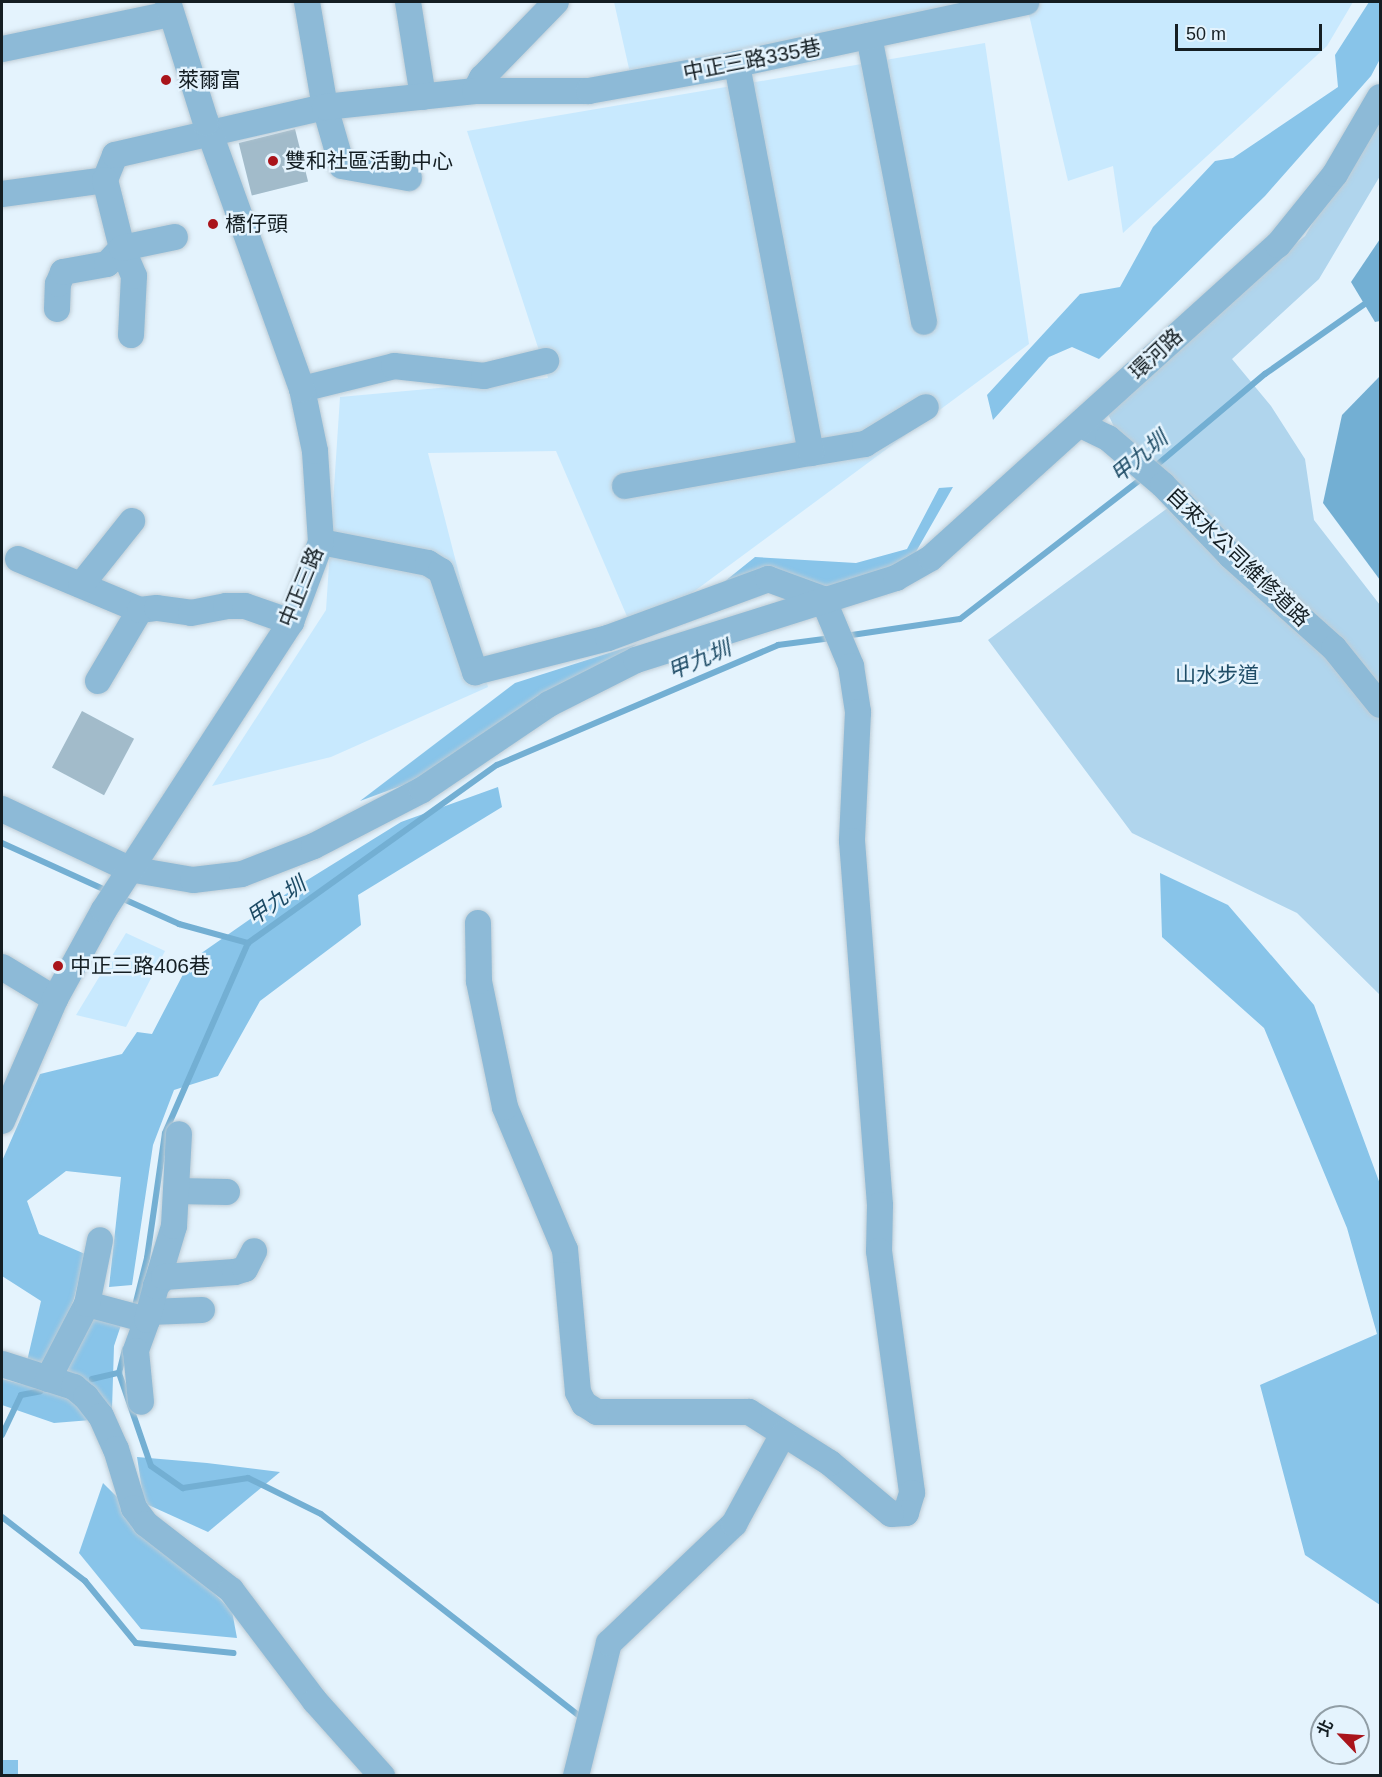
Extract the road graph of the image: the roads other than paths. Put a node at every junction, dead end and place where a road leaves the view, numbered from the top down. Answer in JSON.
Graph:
{"nodes":[{"id":1,"x":307,"y":2,"type":"edge"},
{"id":2,"x":408,"y":2,"type":"edge"},
{"id":3,"x":556,"y":2,"type":"edge"},
{"id":4,"x":1026,"y":2,"type":"edge"},
{"id":5,"x":169,"y":8,"type":"edge"},
{"id":6,"x":869,"y":36,"type":"junction"},
{"id":7,"x":2,"y":49,"type":"edge"},
{"id":8,"x":736,"y":64,"type":"junction"},
{"id":9,"x":475,"y":91,"type":"junction"},
{"id":10,"x":423,"y":97,"type":"junction"},
{"id":11,"x":1380,"y":97,"type":"edge"},
{"id":12,"x":325,"y":107,"type":"junction"},
{"id":13,"x":211,"y":132,"type":"junction"},
{"id":14,"x":408,"y":178,"type":"dead end"},
{"id":15,"x":105,"y":180,"type":"junction"},
{"id":16,"x":2,"y":194,"type":"edge"},
{"id":17,"x":175,"y":237,"type":"dead end"},
{"id":18,"x":122,"y":248,"type":"junction"},
{"id":19,"x":57,"y":309,"type":"dead end"},
{"id":20,"x":924,"y":322,"type":"dead end"},
{"id":21,"x":132,"y":335,"type":"dead end"},
{"id":22,"x":546,"y":362,"type":"dead end"},
{"id":23,"x":302,"y":389,"type":"junction"},
{"id":24,"x":926,"y":407,"type":"dead end"},
{"id":25,"x":1081,"y":425,"type":"junction"},
{"id":26,"x":811,"y":453,"type":"junction"},
{"id":27,"x":625,"y":486,"type":"dead end"},
{"id":28,"x":132,"y":521,"type":"dead end"},
{"id":29,"x":321,"y":542,"type":"junction"},
{"id":30,"x":18,"y":559,"type":"dead end"},
{"id":31,"x":81,"y":585,"type":"junction"},
{"id":32,"x":140,"y":610,"type":"junction"},
{"id":33,"x":827,"y":610,"type":"junction"},
{"id":34,"x":291,"y":622,"type":"junction"},
{"id":35,"x":98,"y":681,"type":"dead end"},
{"id":36,"x":1380,"y":705,"type":"edge"},
{"id":37,"x":2,"y":808,"type":"edge"},
{"id":38,"x":127,"y":873,"type":"junction"},
{"id":39,"x":478,"y":923,"type":"dead end"},
{"id":40,"x":2,"y":967,"type":"edge"},
{"id":41,"x":55,"y":999,"type":"junction"},
{"id":42,"x":2,"y":1121,"type":"edge"},
{"id":43,"x":179,"y":1134,"type":"dead end"},
{"id":44,"x":176,"y":1191,"type":"junction"},
{"id":45,"x":226,"y":1192,"type":"dead end"},
{"id":46,"x":100,"y":1240,"type":"dead end"},
{"id":47,"x":254,"y":1251,"type":"dead end"},
{"id":48,"x":156,"y":1286,"type":"junction"},
{"id":49,"x":87,"y":1304,"type":"junction"},
{"id":50,"x":202,"y":1310,"type":"dead end"},
{"id":51,"x":140,"y":1315,"type":"junction"},
{"id":52,"x":2,"y":1364,"type":"edge"},
{"id":53,"x":48,"y":1379,"type":"junction"},
{"id":54,"x":141,"y":1402,"type":"dead end"},
{"id":55,"x":783,"y":1434,"type":"junction"},
{"id":56,"x":382,"y":1776,"type":"edge"},
{"id":57,"x":576,"y":1776,"type":"edge"}],
"edges":[{"from":1,"to":12,"type":"street"},
{"from":2,"to":10,"type":"street"},
{"from":3,"to":9,"type":"street"},
{"from":4,"to":6,"type":"street","name":"中正三路335巷"},
{"from":5,"to":7,"type":"street"},
{"from":5,"to":13,"type":"street","name":"中正三路"},
{"from":6,"to":8,"type":"street","name":"中正三路335巷"},
{"from":6,"to":20,"type":"street"},
{"from":8,"to":9,"type":"street","name":"中正三路335巷"},
{"from":8,"to":26,"type":"street"},
{"from":9,"to":10,"type":"street","name":"中正三路335巷"},
{"from":10,"to":12,"type":"street","name":"中正三路335巷"},
{"from":11,"to":25,"type":"street","name":"環河路"},
{"from":12,"to":13,"type":"street","name":"中正三路335巷"},
{"from":12,"to":14,"type":"street"},
{"from":13,"to":15,"type":"street","name":"中正三路335巷"},
{"from":13,"to":23,"type":"street","name":"中正三路"},
{"from":15,"to":16,"type":"street"},
{"from":15,"to":18,"type":"street"},
{"from":17,"to":18,"type":"street"},
{"from":18,"to":19,"type":"street"},
{"from":18,"to":21,"type":"street"},
{"from":22,"to":23,"type":"street"},
{"from":23,"to":29,"type":"street","name":"中正三路"},
{"from":24,"to":26,"type":"street"},
{"from":25,"to":33,"type":"street","name":"環河路"},
{"from":25,"to":36,"type":"street","name":"自來水公司維修道路"},
{"from":26,"to":27,"type":"street"},
{"from":28,"to":31,"type":"street"},
{"from":29,"to":33,"type":"street"},
{"from":29,"to":34,"type":"street","name":"中正三路"},
{"from":30,"to":31,"type":"street"},
{"from":31,"to":32,"type":"street"},
{"from":32,"to":34,"type":"street"},
{"from":32,"to":35,"type":"street"},
{"from":33,"to":38,"type":"street","name":"環河路"},
{"from":33,"to":55,"type":"street"},
{"from":34,"to":38,"type":"street","name":"中正三路"},
{"from":37,"to":38,"type":"street","name":"環河路"},
{"from":38,"to":41,"type":"street","name":"中正三路"},
{"from":39,"to":55,"type":"street"},
{"from":40,"to":41,"type":"street"},
{"from":41,"to":42,"type":"street","name":"中正三路"},
{"from":43,"to":44,"type":"street"},
{"from":44,"to":45,"type":"street"},
{"from":44,"to":48,"type":"street"},
{"from":46,"to":49,"type":"street"},
{"from":47,"to":48,"type":"street"},
{"from":48,"to":51,"type":"street"},
{"from":49,"to":51,"type":"street"},
{"from":49,"to":53,"type":"street"},
{"from":50,"to":51,"type":"street"},
{"from":51,"to":54,"type":"street"},
{"from":52,"to":53,"type":"street"},
{"from":53,"to":56,"type":"street"},
{"from":55,"to":57,"type":"street"}]}
